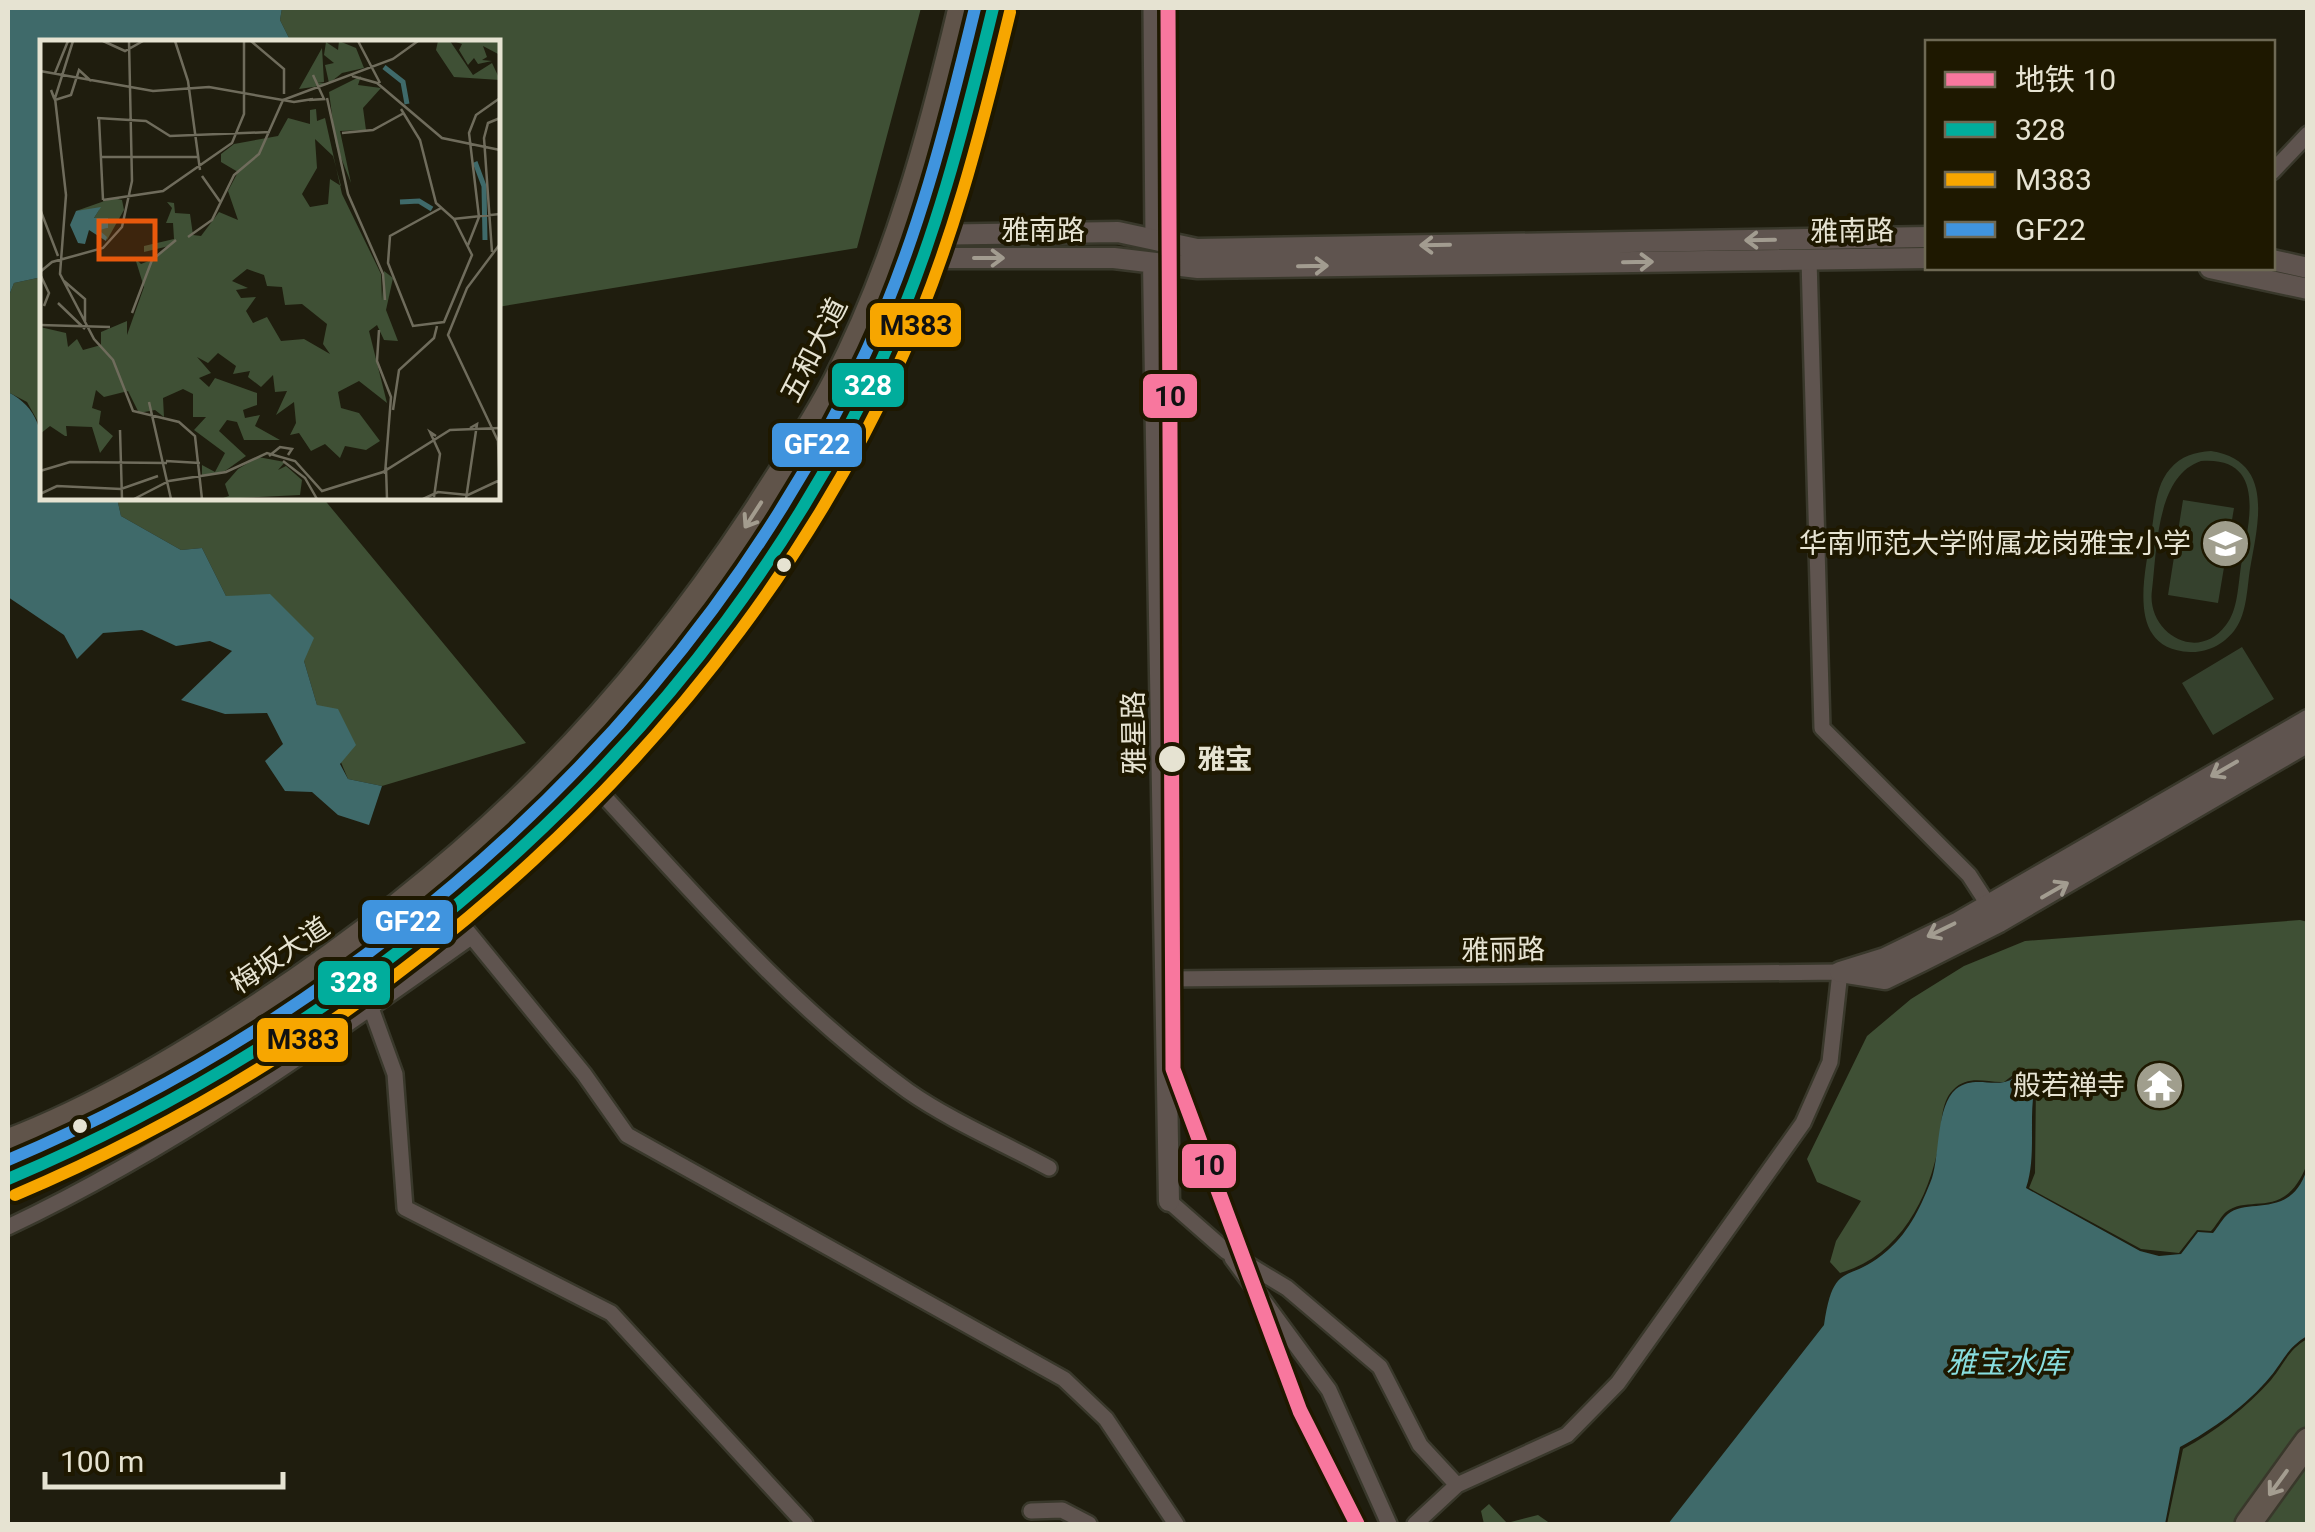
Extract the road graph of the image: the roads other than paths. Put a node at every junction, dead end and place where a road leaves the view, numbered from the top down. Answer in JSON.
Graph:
{"nodes":[{"id":1,"x":961,"y":8,"type":"edge"},
{"id":2,"x":993,"y":8,"type":"edge"},
{"id":3,"x":1151,"y":8,"type":"edge"},
{"id":4,"x":2308,"y":134,"type":"edge"},
{"id":5,"x":2275,"y":169,"type":"edge"},
{"id":6,"x":932,"y":232,"type":"junction"},
{"id":7,"x":1925,"y":237,"type":"edge"},
{"id":8,"x":897,"y":240,"type":"junction"},
{"id":9,"x":1153,"y":240,"type":"junction"},
{"id":10,"x":924,"y":258,"type":"junction"},
{"id":11,"x":1925,"y":258,"type":"edge"},
{"id":12,"x":1809,"y":260,"type":"junction"},
{"id":13,"x":2275,"y":261,"type":"edge"},
{"id":14,"x":1153,"y":263,"type":"junction"},
{"id":15,"x":2308,"y":268,"type":"edge"},
{"id":16,"x":2219,"y":270,"type":"edge"},
{"id":17,"x":2308,"y":289,"type":"edge"},
{"id":18,"x":2308,"y":720,"type":"edge"},
{"id":19,"x":2308,"y":742,"type":"edge"},
{"id":20,"x":555,"y":769,"type":"joint"},
{"id":21,"x":592,"y":783,"type":"junction"},
{"id":22,"x":450,"y":910,"type":"junction"},
{"id":23,"x":1994,"y":914,"type":"junction"},
{"id":24,"x":471,"y":937,"type":"junction"},
{"id":25,"x":1840,"y":972,"type":"junction"},
{"id":26,"x":1166,"y":979,"type":"junction"},
{"id":27,"x":371,"y":1008,"type":"junction"},
{"id":28,"x":8,"y":1142,"type":"edge"},
{"id":29,"x":1049,"y":1168,"type":"dead end"},
{"id":30,"x":8,"y":1179,"type":"edge"},
{"id":31,"x":1169,"y":1202,"type":"joint"},
{"id":32,"x":8,"y":1227,"type":"edge"},
{"id":33,"x":1226,"y":1251,"type":"junction"},
{"id":34,"x":2308,"y":1441,"type":"edge"},
{"id":35,"x":1457,"y":1485,"type":"junction"},
{"id":36,"x":1031,"y":1511,"type":"dead end"},
{"id":37,"x":805,"y":1524,"type":"edge"},
{"id":38,"x":1088,"y":1524,"type":"edge"},
{"id":39,"x":1176,"y":1524,"type":"edge"},
{"id":40,"x":1389,"y":1524,"type":"edge"},
{"id":41,"x":1415,"y":1524,"type":"edge"},
{"id":42,"x":2248,"y":1524,"type":"edge"}],
"edges":[{"from":1,"to":8,"type":"main road","name":"五和大道"},
{"from":2,"to":6,"type":"main road"},
{"from":3,"to":9,"type":"street"},
{"from":4,"to":5,"type":"street"},
{"from":6,"to":8,"type":"street","name":"雅南路"},
{"from":6,"to":9,"type":"street","name":"雅南路"},
{"from":6,"to":10,"type":"main road"},
{"from":7,"to":9,"type":"street","name":"雅南路","one_way":true},
{"from":8,"to":10,"type":"street"},
{"from":8,"to":20,"type":"main road","name":"五和大道","one_way":true},
{"from":10,"to":14,"type":"street","name":"雅南路","one_way":true},
{"from":10,"to":21,"type":"main road"},
{"from":11,"to":12,"type":"street","name":"雅南路"},
{"from":14,"to":12,"type":"street","name":"雅南路","one_way":true},
{"from":12,"to":23,"type":"street"},
{"from":13,"to":15,"type":"street"},
{"from":14,"to":26,"type":"street","name":"雅星路"},
{"from":16,"to":17,"type":"street"},
{"from":18,"to":23,"type":"street","one_way":true},
{"from":23,"to":19,"type":"street","one_way":true},
{"from":20,"to":28,"type":"main road","name":"梅坂大道"},
{"from":21,"to":22,"type":"main road"},
{"from":21,"to":29,"type":"street"},
{"from":22,"to":24,"type":"street"},
{"from":22,"to":30,"type":"main road"},
{"from":23,"to":25,"type":"street"},
{"from":24,"to":27,"type":"street"},
{"from":24,"to":39,"type":"street"},
{"from":25,"to":26,"type":"street","name":"雅丽路"},
{"from":25,"to":35,"type":"street"},
{"from":26,"to":31,"type":"street","name":"雅星路"},
{"from":27,"to":32,"type":"street"},
{"from":27,"to":37,"type":"street"},
{"from":31,"to":33,"type":"street"},
{"from":33,"to":35,"type":"street"},
{"from":33,"to":40,"type":"street"},
{"from":34,"to":42,"type":"highway","one_way":true},
{"from":35,"to":41,"type":"street"},
{"from":36,"to":38,"type":"street"}]}
